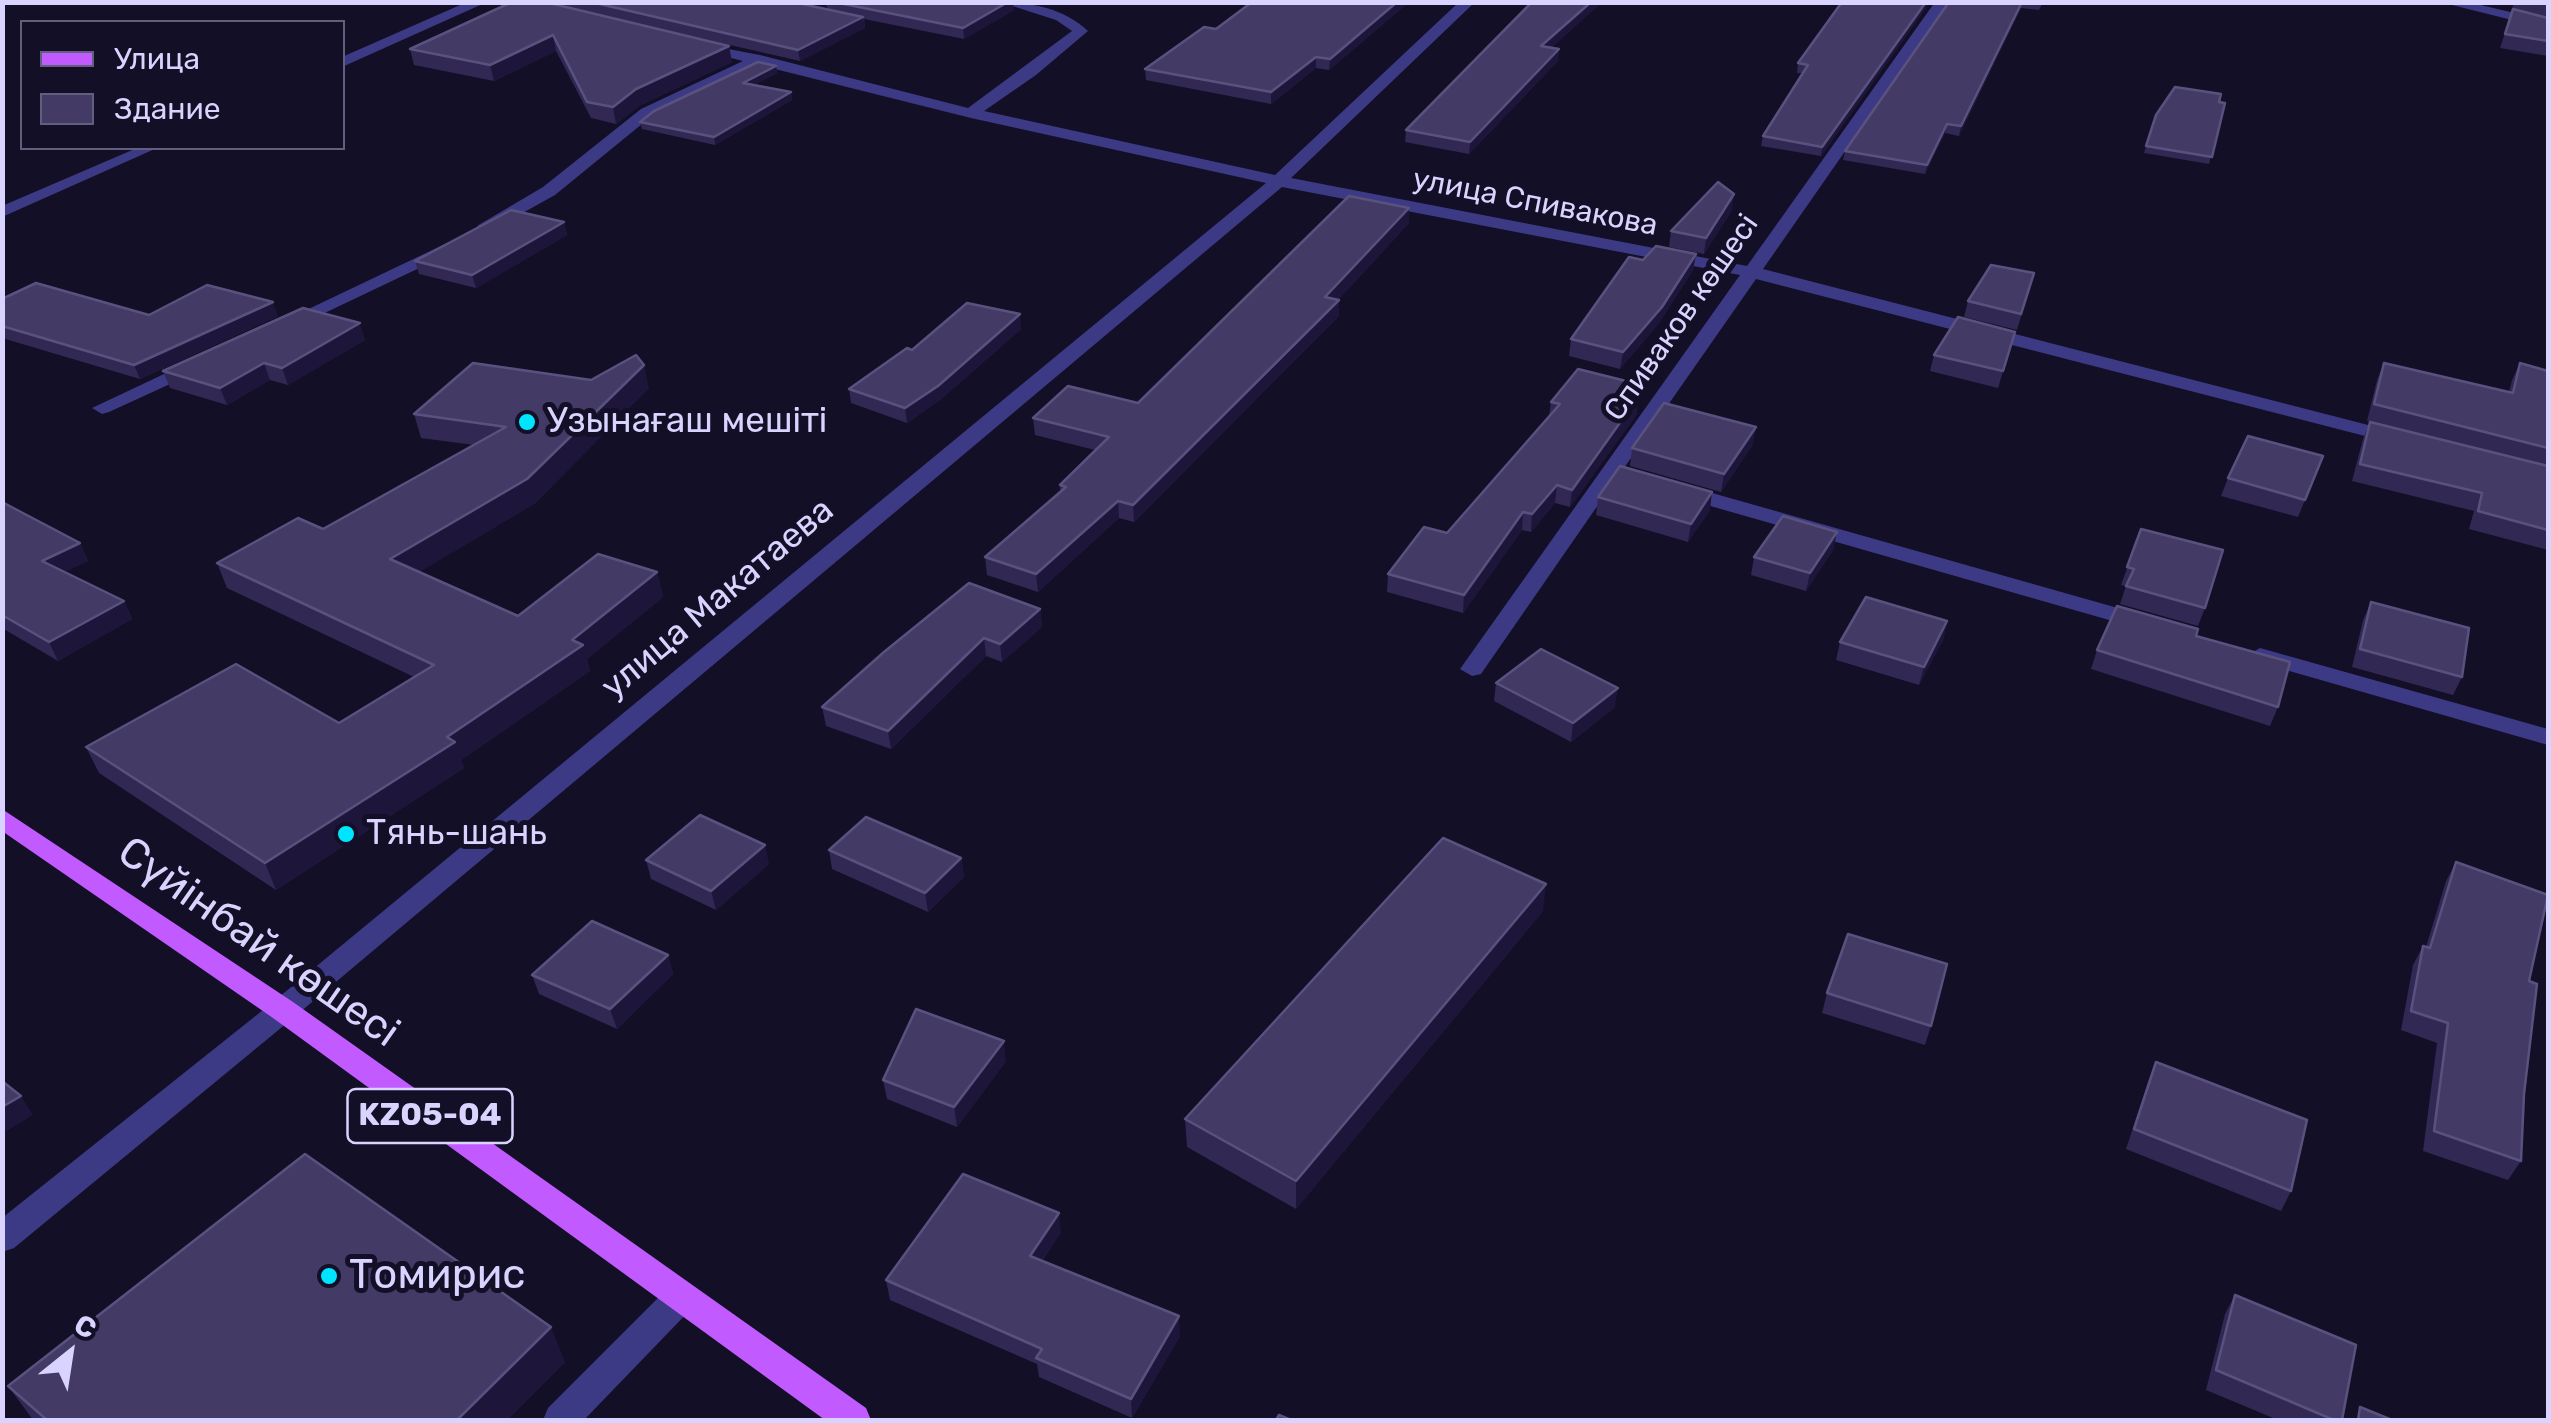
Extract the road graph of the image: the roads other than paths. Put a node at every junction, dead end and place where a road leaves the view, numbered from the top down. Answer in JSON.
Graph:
{"nodes":[{"id":1,"x":480,"y":2,"type":"edge"},
{"id":2,"x":1007,"y":2,"type":"edge"},
{"id":3,"x":1468,"y":2,"type":"edge"},
{"id":4,"x":1942,"y":2,"type":"edge"},
{"id":5,"x":2447,"y":2,"type":"edge"},
{"id":6,"x":2548,"y":25,"type":"edge"},
{"id":7,"x":669,"y":39,"type":"edge"},
{"id":8,"x":760,"y":59,"type":"junction"},
{"id":9,"x":345,"y":62,"type":"edge"},
{"id":10,"x":971,"y":113,"type":"junction"},
{"id":11,"x":144,"y":150,"type":"edge"},
{"id":12,"x":1279,"y":182,"type":"junction"},
{"id":13,"x":2,"y":212,"type":"edge"},
{"id":14,"x":1751,"y":272,"type":"junction"},
{"id":15,"x":259,"y":336,"type":"edge"},
{"id":16,"x":224,"y":352,"type":"edge"},
{"id":17,"x":102,"y":408,"type":"dead end"},
{"id":18,"x":2416,"y":443,"type":"edge"},
{"id":19,"x":1611,"y":472,"type":"junction"},
{"id":20,"x":2166,"y":628,"type":"edge"},
{"id":21,"x":2242,"y":650,"type":"edge"},
{"id":22,"x":1472,"y":669,"type":"dead end"},
{"id":23,"x":2548,"y":737,"type":"edge"},
{"id":24,"x":2,"y":818,"type":"edge"},
{"id":25,"x":283,"y":1010,"type":"junction"},
{"id":26,"x":2,"y":1238,"type":"edge"},
{"id":27,"x":681,"y":1297,"type":"junction"},
{"id":28,"x":561,"y":1420,"type":"edge"},
{"id":29,"x":852,"y":1420,"type":"edge"}],
"edges":[{"from":1,"to":9,"type":"street"},
{"from":2,"to":10,"type":"street"},
{"from":3,"to":12,"type":"street","name":"улица Макатаева"},
{"from":4,"to":14,"type":"street","name":"Спиваков көшесі"},
{"from":5,"to":6,"type":"street"},
{"from":7,"to":8,"type":"street","name":"улица Спивакова"},
{"from":8,"to":10,"type":"street","name":"улица Спивакова"},
{"from":8,"to":15,"type":"street"},
{"from":10,"to":12,"type":"street","name":"улица Спивакова"},
{"from":11,"to":13,"type":"street"},
{"from":12,"to":14,"type":"street","name":"улица Спивакова"},
{"from":12,"to":25,"type":"street","name":"улица Макатаева"},
{"from":14,"to":18,"type":"street","name":"улица Спивакова"},
{"from":14,"to":19,"type":"street","name":"Спиваков көшесі"},
{"from":16,"to":17,"type":"street"},
{"from":19,"to":20,"type":"street"},
{"from":19,"to":22,"type":"street","name":"Спиваков көшесі"},
{"from":21,"to":23,"type":"street"},
{"from":24,"to":25,"type":"main road","name":"Сүйінбай көшесі","number":"KZ05-04"},
{"from":25,"to":26,"type":"street","name":"улица Макатаева"},
{"from":25,"to":27,"type":"main road","name":"Сүйінбай көшесі","number":"KZ05-04"},
{"from":27,"to":28,"type":"street"},
{"from":27,"to":29,"type":"main road","name":"Сүйінбай көшесі","number":"KZ05-04"}]}
